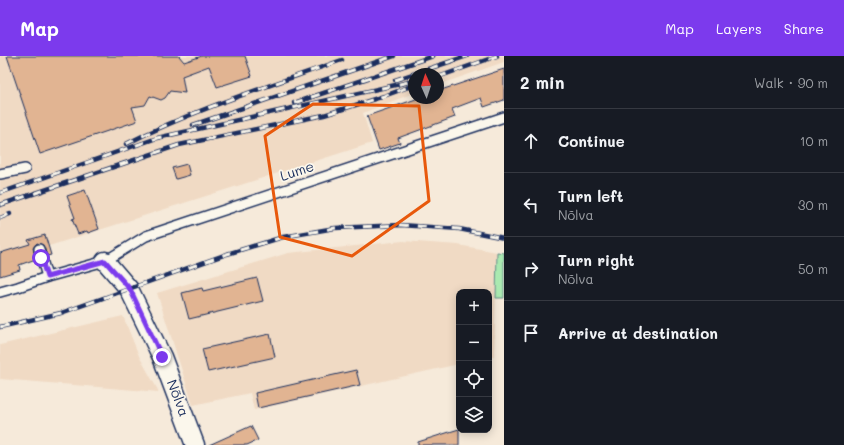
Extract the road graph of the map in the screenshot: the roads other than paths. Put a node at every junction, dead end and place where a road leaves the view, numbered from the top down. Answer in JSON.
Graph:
{"nodes":[{"id":1,"x":504,"y":117,"type":"edge"},
{"id":2,"x":25,"y":169,"type":"dead end"},
{"id":3,"x":0,"y":174,"type":"edge"},
{"id":4,"x":39,"y":249,"type":"dead end"},
{"id":5,"x":105,"y":261,"type":"junction"},
{"id":6,"x":47,"y":277,"type":"junction"},
{"id":7,"x":0,"y":292,"type":"edge"},
{"id":8,"x":195,"y":445,"type":"edge"}],
"edges":[{"from":1,"to":5,"type":"lane","name":"Lume"},
{"from":2,"to":3,"type":"lane"},
{"from":4,"to":6,"type":"lane"},
{"from":5,"to":6,"type":"lane"},
{"from":5,"to":8,"type":"street","name":"Nõlva"},
{"from":6,"to":7,"type":"lane"}]}
